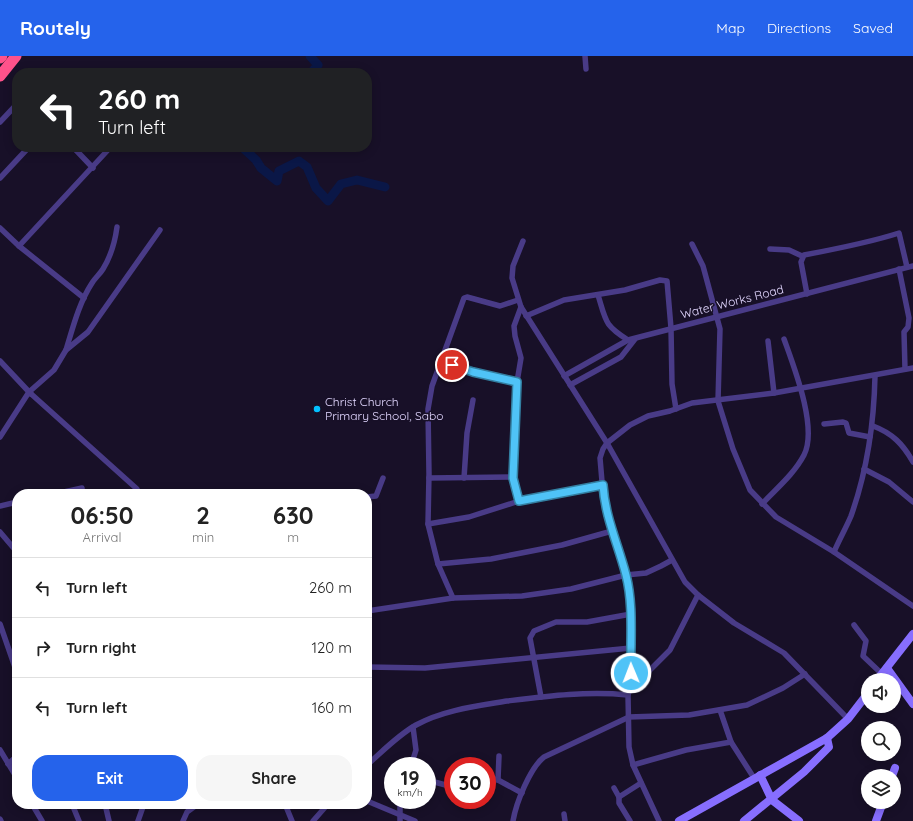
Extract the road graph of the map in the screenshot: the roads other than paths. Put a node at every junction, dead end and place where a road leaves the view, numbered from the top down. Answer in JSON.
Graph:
{"nodes":[{"id":1,"x":2,"y":56,"type":"edge"},
{"id":2,"x":16,"y":56,"type":"edge"},
{"id":3,"x":585,"y":56,"type":"edge"},
{"id":4,"x":0,"y":58,"type":"edge"},
{"id":5,"x":586,"y":69,"type":"dead end"},
{"id":6,"x":0,"y":76,"type":"edge"},
{"id":7,"x":12,"y":109,"type":"edge"},
{"id":8,"x":0,"y":122,"type":"edge"},
{"id":9,"x":24,"y":152,"type":"edge"},
{"id":10,"x":78,"y":152,"type":"edge"},
{"id":11,"x":106,"y":152,"type":"edge"},
{"id":12,"x":93,"y":168,"type":"junction"},
{"id":13,"x":0,"y":178,"type":"edge"},
{"id":14,"x":0,"y":228,"type":"edge"},
{"id":15,"x":117,"y":228,"type":"dead end"},
{"id":16,"x":160,"y":230,"type":"dead end"},
{"id":17,"x":524,"y":241,"type":"dead end"},
{"id":18,"x":692,"y":244,"type":"dead end"},
{"id":19,"x":19,"y":246,"type":"junction"},
{"id":20,"x":770,"y":249,"type":"dead end"},
{"id":21,"x":802,"y":256,"type":"junction"},
{"id":22,"x":910,"y":267,"type":"edge"},
{"id":23,"x":899,"y":269,"type":"junction"},
{"id":24,"x":807,"y":294,"type":"junction"},
{"id":25,"x":598,"y":295,"type":"junction"},
{"id":26,"x":84,"y":298,"type":"junction"},
{"id":27,"x":518,"y":300,"type":"junction"},
{"id":28,"x":521,"y":307,"type":"junction"},
{"id":29,"x":526,"y":316,"type":"junction"},
{"id":30,"x":716,"y":318,"type":"junction"},
{"id":31,"x":671,"y":328,"type":"junction"},
{"id":32,"x":637,"y":337,"type":"junction"},
{"id":33,"x":784,"y":339,"type":"dead end"},
{"id":34,"x":628,"y":340,"type":"junction"},
{"id":35,"x":768,"y":341,"type":"dead end"},
{"id":36,"x":66,"y":350,"type":"junction"},
{"id":37,"x":0,"y":357,"type":"edge"},
{"id":38,"x":0,"y":361,"type":"edge"},
{"id":39,"x":441,"y":361,"type":"junction"},
{"id":40,"x":905,"y":368,"type":"junction"},
{"id":41,"x":913,"y":368,"type":"edge"},
{"id":42,"x":564,"y":376,"type":"junction"},
{"id":43,"x":875,"y":376,"type":"junction"},
{"id":44,"x":517,"y":382,"type":"junction"},
{"id":45,"x":570,"y":385,"type":"junction"},
{"id":46,"x":800,"y":388,"type":"junction"},
{"id":47,"x":29,"y":392,"type":"junction"},
{"id":48,"x":774,"y":393,"type":"junction"},
{"id":49,"x":473,"y":400,"type":"dead end"},
{"id":50,"x":718,"y":401,"type":"junction"},
{"id":51,"x":676,"y":408,"type":"junction"},
{"id":52,"x":824,"y":424,"type":"dead end"},
{"id":53,"x":8,"y":425,"type":"junction"},
{"id":54,"x":873,"y":426,"type":"junction"},
{"id":55,"x":0,"y":428,"type":"edge"},
{"id":56,"x":0,"y":437,"type":"edge"},
{"id":57,"x":870,"y":438,"type":"junction"},
{"id":58,"x":607,"y":443,"type":"junction"},
{"id":59,"x":913,"y":462,"type":"edge"},
{"id":60,"x":864,"y":469,"type":"junction"},
{"id":61,"x":383,"y":478,"type":"dead end"},
{"id":62,"x":429,"y":478,"type":"junction"},
{"id":63,"x":464,"y":478,"type":"junction"},
{"id":64,"x":513,"y":478,"type":"junction"},
{"id":65,"x":603,"y":485,"type":"junction"},
{"id":66,"x":82,"y":488,"type":"dead end"},
{"id":67,"x":78,"y":489,"type":"edge"},
{"id":68,"x":133,"y":489,"type":"edge"},
{"id":69,"x":372,"y":496,"type":"edge"},
{"id":70,"x":519,"y":501,"type":"junction"},
{"id":71,"x":913,"y":502,"type":"edge"},
{"id":72,"x":12,"y":503,"type":"edge"},
{"id":73,"x":762,"y":504,"type":"junction"},
{"id":74,"x":0,"y":506,"type":"edge"},
{"id":75,"x":428,"y":524,"type":"junction"},
{"id":76,"x":612,"y":531,"type":"junction"},
{"id":77,"x":0,"y":532,"type":"edge"},
{"id":78,"x":12,"y":546,"type":"edge"},
{"id":79,"x":834,"y":552,"type":"junction"},
{"id":80,"x":672,"y":560,"type":"junction"},
{"id":81,"x":438,"y":564,"type":"junction"},
{"id":82,"x":626,"y":575,"type":"junction"},
{"id":83,"x":698,"y":595,"type":"junction"},
{"id":84,"x":453,"y":598,"type":"junction"},
{"id":85,"x":913,"y":606,"type":"edge"},
{"id":86,"x":372,"y":610,"type":"edge"},
{"id":87,"x":631,"y":614,"type":"junction"},
{"id":88,"x":0,"y":624,"type":"edge"},
{"id":89,"x":854,"y":625,"type":"dead end"},
{"id":90,"x":913,"y":634,"type":"edge"},
{"id":91,"x":630,"y":648,"type":"junction"},
{"id":92,"x":532,"y":656,"type":"junction"},
{"id":93,"x":12,"y":659,"type":"edge"},
{"id":94,"x":372,"y":667,"type":"edge"},
{"id":95,"x":881,"y":673,"type":"edge"},
{"id":96,"x":883,"y":673,"type":"edge"},
{"id":97,"x":805,"y":674,"type":"junction"},
{"id":98,"x":631,"y":685,"type":"junction"},
{"id":99,"x":901,"y":692,"type":"edge"},
{"id":100,"x":628,"y":695,"type":"junction"},
{"id":101,"x":541,"y":697,"type":"junction"},
{"id":102,"x":861,"y":702,"type":"edge"},
{"id":103,"x":913,"y":704,"type":"edge"},
{"id":104,"x":720,"y":710,"type":"junction"},
{"id":105,"x":629,"y":717,"type":"junction"},
{"id":106,"x":848,"y":719,"type":"junction"},
{"id":107,"x":413,"y":727,"type":"junction"},
{"id":108,"x":828,"y":738,"type":"junction"},
{"id":109,"x":731,"y":742,"type":"junction"},
{"id":110,"x":0,"y":750,"type":"edge"},
{"id":111,"x":499,"y":756,"type":"dead end"},
{"id":112,"x":414,"y":757,"type":"edge"},
{"id":113,"x":12,"y":760,"type":"edge"},
{"id":114,"x":372,"y":760,"type":"edge"},
{"id":115,"x":8,"y":764,"type":"junction"},
{"id":116,"x":633,"y":765,"type":"junction"},
{"id":117,"x":12,"y":770,"type":"edge"},
{"id":118,"x":757,"y":777,"type":"junction"},
{"id":119,"x":498,"y":780,"type":"joint"},
{"id":120,"x":641,"y":783,"type":"junction"},
{"id":121,"x":614,"y":788,"type":"dead end"},
{"id":122,"x":522,"y":793,"type":"junction"},
{"id":123,"x":619,"y":797,"type":"junction"},
{"id":124,"x":772,"y":800,"type":"junction"},
{"id":125,"x":372,"y":804,"type":"edge"},
{"id":126,"x":35,"y":809,"type":"edge"},
{"id":127,"x":74,"y":809,"type":"edge"},
{"id":128,"x":107,"y":809,"type":"edge"},
{"id":129,"x":142,"y":809,"type":"edge"},
{"id":130,"x":191,"y":809,"type":"edge"},
{"id":131,"x":286,"y":809,"type":"edge"},
{"id":132,"x":324,"y":809,"type":"edge"},
{"id":133,"x":880,"y":809,"type":"edge"},
{"id":134,"x":564,"y":814,"type":"dead end"},
{"id":135,"x":400,"y":818,"type":"edge"},
{"id":136,"x":42,"y":821,"type":"edge"},
{"id":137,"x":79,"y":821,"type":"edge"},
{"id":138,"x":110,"y":821,"type":"edge"},
{"id":139,"x":138,"y":821,"type":"edge"},
{"id":140,"x":183,"y":821,"type":"edge"},
{"id":141,"x":292,"y":821,"type":"edge"},
{"id":142,"x":313,"y":821,"type":"edge"},
{"id":143,"x":415,"y":821,"type":"edge"},
{"id":144,"x":512,"y":821,"type":"edge"},
{"id":145,"x":565,"y":821,"type":"edge"},
{"id":146,"x":630,"y":821,"type":"edge"},
{"id":147,"x":659,"y":821,"type":"edge"},
{"id":148,"x":679,"y":821,"type":"edge"},
{"id":149,"x":744,"y":821,"type":"edge"},
{"id":150,"x":799,"y":821,"type":"edge"},
{"id":151,"x":876,"y":821,"type":"edge"}],
"edges":[{"from":1,"to":4,"type":"highway"},
{"from":2,"to":6,"type":"highway"},
{"from":3,"to":5,"type":"street"},
{"from":7,"to":8,"type":"street"},
{"from":9,"to":13,"type":"street"},
{"from":10,"to":12,"type":"street"},
{"from":11,"to":12,"type":"street"},
{"from":12,"to":19,"type":"street"},
{"from":14,"to":19,"type":"street"},
{"from":15,"to":26,"type":"street"},
{"from":16,"to":36,"type":"street"},
{"from":17,"to":27,"type":"street"},
{"from":18,"to":30,"type":"street"},
{"from":19,"to":26,"type":"street"},
{"from":20,"to":21,"type":"street"},
{"from":21,"to":22,"type":"street"},
{"from":21,"to":24,"type":"street"},
{"from":22,"to":23,"type":"street","name":"Water Works Road"},
{"from":23,"to":24,"type":"street","name":"Water Works Road"},
{"from":23,"to":40,"type":"street"},
{"from":24,"to":30,"type":"street","name":"Water Works Road"},
{"from":25,"to":29,"type":"street"},
{"from":25,"to":31,"type":"street"},
{"from":25,"to":34,"type":"street"},
{"from":26,"to":36,"type":"street"},
{"from":27,"to":28,"type":"street"},
{"from":27,"to":39,"type":"street"},
{"from":28,"to":29,"type":"street"},
{"from":28,"to":44,"type":"street"},
{"from":29,"to":42,"type":"street"},
{"from":30,"to":31,"type":"street","name":"Water Works Road"},
{"from":30,"to":50,"type":"street"},
{"from":31,"to":32,"type":"street","name":"Water Works Road"},
{"from":31,"to":51,"type":"street"},
{"from":32,"to":34,"type":"street","name":"Water Works Road"},
{"from":32,"to":45,"type":"street"},
{"from":33,"to":46,"type":"street"},
{"from":34,"to":42,"type":"street","name":"Water Works Road"},
{"from":35,"to":48,"type":"street"},
{"from":36,"to":47,"type":"street"},
{"from":37,"to":47,"type":"street"},
{"from":38,"to":47,"type":"street"},
{"from":39,"to":44,"type":"street"},
{"from":39,"to":62,"type":"street"},
{"from":40,"to":41,"type":"street"},
{"from":40,"to":43,"type":"street"},
{"from":42,"to":45,"type":"street"},
{"from":43,"to":46,"type":"street"},
{"from":43,"to":54,"type":"street"},
{"from":44,"to":64,"type":"street"},
{"from":45,"to":58,"type":"street"},
{"from":46,"to":48,"type":"street"},
{"from":46,"to":73,"type":"street"},
{"from":47,"to":53,"type":"street"},
{"from":47,"to":68,"type":"street"},
{"from":48,"to":50,"type":"street"},
{"from":49,"to":63,"type":"street"},
{"from":50,"to":51,"type":"street"},
{"from":50,"to":73,"type":"street"},
{"from":51,"to":58,"type":"street"},
{"from":52,"to":57,"type":"street"},
{"from":53,"to":55,"type":"street"},
{"from":53,"to":56,"type":"street"},
{"from":54,"to":57,"type":"street"},
{"from":54,"to":59,"type":"street"},
{"from":57,"to":60,"type":"street"},
{"from":58,"to":65,"type":"street"},
{"from":58,"to":80,"type":"street"},
{"from":60,"to":71,"type":"street"},
{"from":60,"to":79,"type":"street"},
{"from":61,"to":69,"type":"street"},
{"from":62,"to":63,"type":"street"},
{"from":62,"to":75,"type":"street"},
{"from":63,"to":64,"type":"street"},
{"from":64,"to":70,"type":"street"},
{"from":65,"to":70,"type":"street"},
{"from":65,"to":76,"type":"street"},
{"from":66,"to":67,"type":"street"},
{"from":70,"to":75,"type":"street"},
{"from":72,"to":74,"type":"street"},
{"from":73,"to":79,"type":"street"},
{"from":75,"to":81,"type":"street"},
{"from":76,"to":81,"type":"street"},
{"from":76,"to":82,"type":"street"},
{"from":77,"to":78,"type":"street"},
{"from":79,"to":85,"type":"street"},
{"from":80,"to":82,"type":"street"},
{"from":80,"to":83,"type":"street"},
{"from":81,"to":84,"type":"street"},
{"from":82,"to":84,"type":"street"},
{"from":82,"to":87,"type":"street"},
{"from":83,"to":97,"type":"street"},
{"from":83,"to":98,"type":"street"},
{"from":84,"to":86,"type":"street"},
{"from":87,"to":91,"type":"street"},
{"from":87,"to":92,"type":"street"},
{"from":88,"to":93,"type":"street"},
{"from":89,"to":95,"type":"street"},
{"from":90,"to":96,"type":"main road"},
{"from":91,"to":92,"type":"street"},
{"from":91,"to":98,"type":"street"},
{"from":92,"to":94,"type":"street"},
{"from":92,"to":101,"type":"street"},
{"from":97,"to":104,"type":"street"},
{"from":97,"to":106,"type":"street"},
{"from":98,"to":100,"type":"street"},
{"from":99,"to":103,"type":"main road"},
{"from":100,"to":101,"type":"street"},
{"from":100,"to":105,"type":"street"},
{"from":101,"to":107,"type":"street"},
{"from":102,"to":106,"type":"main road"},
{"from":104,"to":105,"type":"street"},
{"from":104,"to":109,"type":"street"},
{"from":105,"to":116,"type":"street"},
{"from":105,"to":122,"type":"street"},
{"from":106,"to":108,"type":"main road"},
{"from":107,"to":112,"type":"street"},
{"from":107,"to":114,"type":"street"},
{"from":108,"to":118,"type":"main road"},
{"from":108,"to":124,"type":"main road"},
{"from":109,"to":116,"type":"street"},
{"from":109,"to":118,"type":"street"},
{"from":110,"to":115,"type":"street"},
{"from":111,"to":119,"type":"street"},
{"from":113,"to":115,"type":"street"},
{"from":115,"to":117,"type":"street"},
{"from":116,"to":120,"type":"street"},
{"from":118,"to":124,"type":"main road"},
{"from":118,"to":148,"type":"main road"},
{"from":119,"to":122,"type":"street"},
{"from":120,"to":123,"type":"street"},
{"from":120,"to":147,"type":"street"},
{"from":121,"to":123,"type":"street"},
{"from":122,"to":144,"type":"street"},
{"from":123,"to":146,"type":"street"},
{"from":124,"to":149,"type":"main road"},
{"from":124,"to":150,"type":"main road"},
{"from":125,"to":135,"type":"street"},
{"from":126,"to":136,"type":"street"},
{"from":127,"to":137,"type":"street"},
{"from":128,"to":138,"type":"street"},
{"from":129,"to":139,"type":"street"},
{"from":130,"to":140,"type":"street"},
{"from":131,"to":141,"type":"street"},
{"from":132,"to":142,"type":"street"},
{"from":133,"to":151,"type":"main road"},
{"from":134,"to":145,"type":"street"},
{"from":135,"to":143,"type":"street"}]}
